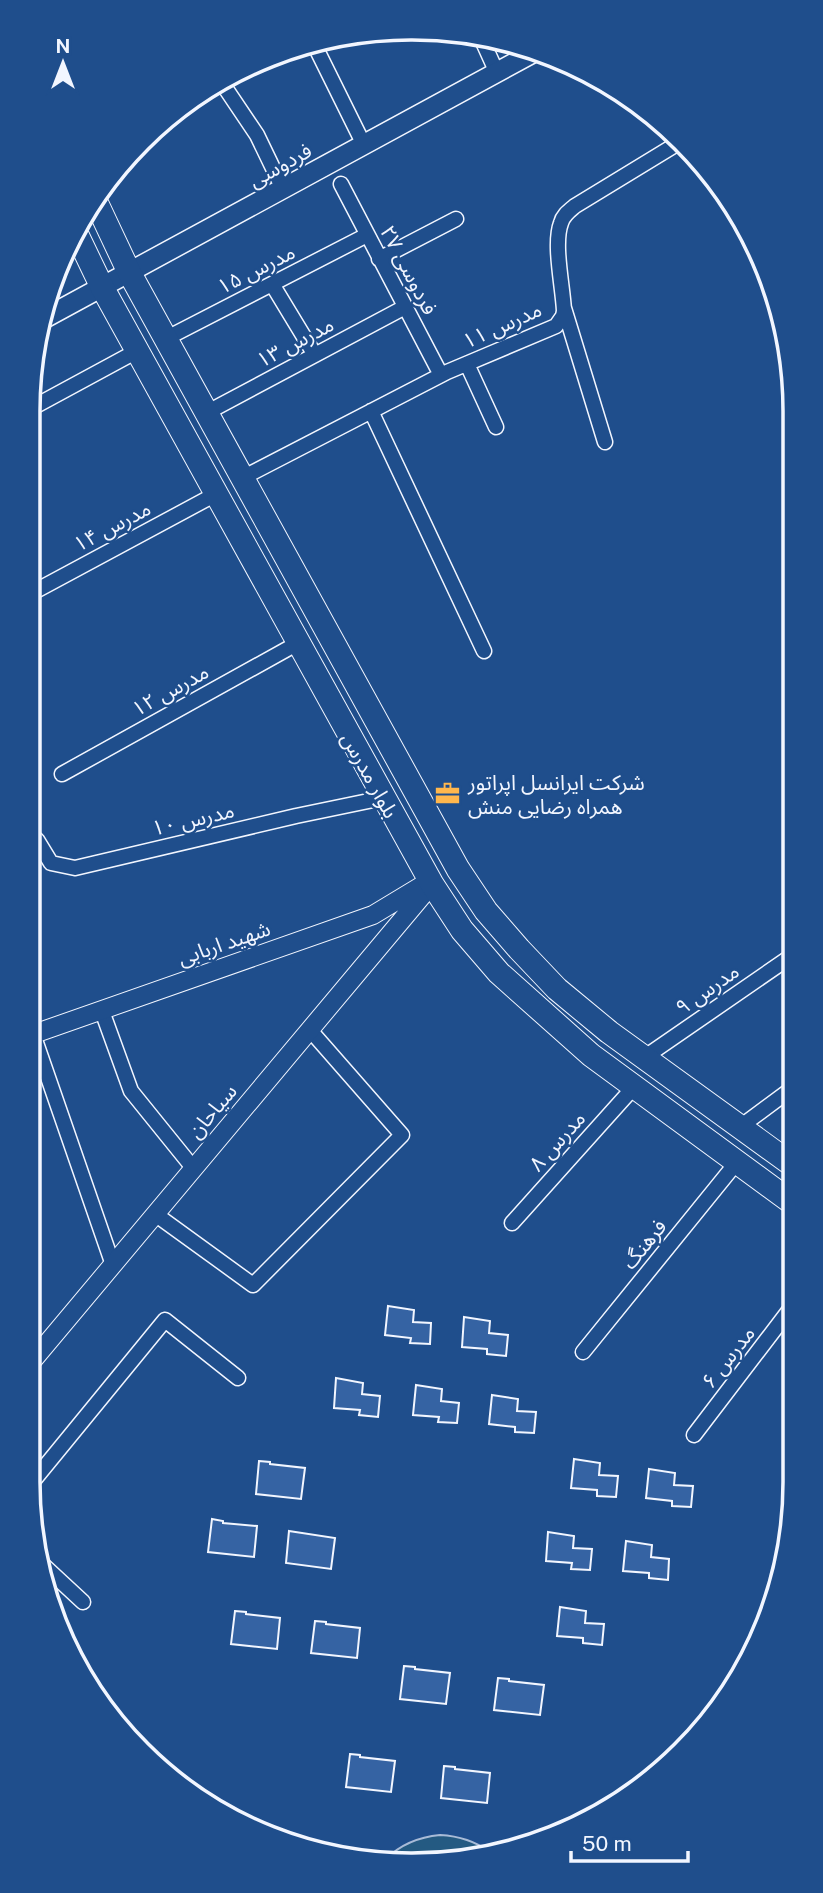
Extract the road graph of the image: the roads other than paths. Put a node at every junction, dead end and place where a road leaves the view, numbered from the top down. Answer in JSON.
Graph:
{"nodes":[{"id":1,"x":486,"y":47,"type":"edge"},
{"id":2,"x":318,"y":52,"type":"edge"},
{"id":3,"x":524,"y":58,"type":"edge"},
{"id":4,"x":497,"y":72,"type":"junction"},
{"id":5,"x":227,"y":90,"type":"edge"},
{"id":6,"x":364,"y":145,"type":"junction"},
{"id":7,"x":672,"y":147,"type":"edge"},
{"id":8,"x":341,"y":184,"type":"dead end"},
{"id":9,"x":283,"y":189,"type":"junction"},
{"id":10,"x":100,"y":210,"type":"edge"},
{"id":11,"x":456,"y":219,"type":"dead end"},
{"id":12,"x":367,"y":235,"type":"junction"},
{"id":13,"x":81,"y":243,"type":"edge"},
{"id":14,"x":379,"y":259,"type":"junction"},
{"id":15,"x":129,"y":272,"type":"junction"},
{"id":16,"x":272,"y":284,"type":"junction"},
{"id":17,"x":102,"y":287,"type":"junction"},
{"id":18,"x":564,"y":306,"type":"junction"},
{"id":19,"x":404,"y":307,"type":"junction"},
{"id":20,"x":54,"y":313,"type":"edge"},
{"id":21,"x":165,"y":339,"type":"junction"},
{"id":22,"x":137,"y":351,"type":"junction"},
{"id":23,"x":315,"y":355,"type":"junction"},
{"id":24,"x":467,"y":364,"type":"junction"},
{"id":25,"x":441,"y":375,"type":"junction"},
{"id":26,"x":40,"y":403,"type":"edge"},
{"id":27,"x":371,"y":411,"type":"junction"},
{"id":28,"x":206,"y":413,"type":"junction"},
{"id":29,"x":496,"y":427,"type":"dead end"},
{"id":30,"x":605,"y":442,"type":"dead end"},
{"id":31,"x":242,"y":478,"type":"junction"},
{"id":32,"x":216,"y":494,"type":"junction"},
{"id":33,"x":40,"y":589,"type":"edge"},
{"id":34,"x":298,"y":643,"type":"junction"},
{"id":35,"x":484,"y":651,"type":"dead end"},
{"id":36,"x":62,"y":774,"type":"dead end"},
{"id":37,"x":383,"y":798,"type":"junction"},
{"id":38,"x":40,"y":846,"type":"edge"},
{"id":39,"x":430,"y":883,"type":"junction"},
{"id":40,"x":388,"y":906,"type":"junction"},
{"id":41,"x":400,"y":922,"type":"junction"},
{"id":42,"x":783,"y":962,"type":"edge"},
{"id":43,"x":102,"y":1011,"type":"junction"},
{"id":44,"x":310,"y":1030,"type":"junction"},
{"id":45,"x":40,"y":1032,"type":"edge"},
{"id":46,"x":645,"y":1057,"type":"junction"},
{"id":47,"x":40,"y":1063,"type":"edge"},
{"id":48,"x":634,"y":1087,"type":"junction"},
{"id":49,"x":783,"y":1095,"type":"edge"},
{"id":50,"x":740,"y":1127,"type":"junction"},
{"id":51,"x":783,"y":1158,"type":"edge"},
{"id":52,"x":737,"y":1162,"type":"junction"},
{"id":53,"x":194,"y":1169,"type":"junction"},
{"id":54,"x":783,"y":1196,"type":"edge"},
{"id":55,"x":155,"y":1214,"type":"junction"},
{"id":56,"x":512,"y":1223,"type":"dead end"},
{"id":57,"x":113,"y":1265,"type":"junction"},
{"id":58,"x":783,"y":1318,"type":"edge"},
{"id":59,"x":40,"y":1352,"type":"edge"},
{"id":60,"x":583,"y":1352,"type":"dead end"},
{"id":61,"x":238,"y":1378,"type":"dead end"},
{"id":62,"x":694,"y":1435,"type":"dead end"},
{"id":63,"x":40,"y":1473,"type":"edge"},
{"id":64,"x":52,"y":1574,"type":"edge"},
{"id":65,"x":83,"y":1602,"type":"dead end"}],
"edges":[{"from":1,"to":4,"type":"street"},
{"from":2,"to":6,"type":"street"},
{"from":3,"to":4,"type":"main road","name":"فردوسی"},
{"from":4,"to":6,"type":"main road","name":"فردوسی"},
{"from":5,"to":9,"type":"street"},
{"from":6,"to":9,"type":"main road","name":"فردوسی"},
{"from":7,"to":18,"type":"street","name":"مدرس ۱۱"},
{"from":8,"to":12,"type":"street","name":"فردوسی ۲۷"},
{"from":9,"to":15,"type":"main road","name":"فردوسی"},
{"from":10,"to":15,"type":"main road","name":"بلوار مدرس"},
{"from":11,"to":14,"type":"street"},
{"from":12,"to":14,"type":"street","name":"فردوسی ۲۷"},
{"from":12,"to":16,"type":"street","name":"مدرس ۱۵"},
{"from":13,"to":17,"type":"main road","name":"بلوار مدرس"},
{"from":14,"to":19,"type":"street","name":"فردوسی ۲۷"},
{"from":15,"to":17,"type":"main road","name":"فردوسی"},
{"from":15,"to":21,"type":"main road","name":"بلوار مدرس"},
{"from":16,"to":21,"type":"street","name":"مدرس ۱۵"},
{"from":16,"to":23,"type":"street"},
{"from":17,"to":20,"type":"main road","name":"فردوسی"},
{"from":17,"to":22,"type":"main road","name":"بلوار مدرس"},
{"from":18,"to":24,"type":"street","name":"مدرس ۱۱"},
{"from":18,"to":30,"type":"street"},
{"from":19,"to":23,"type":"street","name":"مدرس ۱۳"},
{"from":19,"to":25,"type":"street","name":"فردوسی ۲۷"},
{"from":21,"to":28,"type":"main road","name":"بلوار مدرس"},
{"from":22,"to":26,"type":"street"},
{"from":22,"to":32,"type":"main road","name":"بلوار مدرس"},
{"from":23,"to":28,"type":"street","name":"مدرس ۱۳"},
{"from":24,"to":25,"type":"street","name":"مدرس ۱۱"},
{"from":24,"to":29,"type":"street"},
{"from":25,"to":27,"type":"street","name":"مدرس ۱۱"},
{"from":27,"to":31,"type":"street","name":"مدرس ۱۱"},
{"from":27,"to":35,"type":"street"},
{"from":28,"to":31,"type":"main road","name":"بلوار مدرس"},
{"from":31,"to":46,"type":"main road","name":"بلوار مدرس"},
{"from":32,"to":33,"type":"street","name":"مدرس ۱۴"},
{"from":32,"to":34,"type":"main road","name":"بلوار مدرس"},
{"from":34,"to":36,"type":"street","name":"مدرس ۱۲"},
{"from":34,"to":37,"type":"main road","name":"بلوار مدرس"},
{"from":37,"to":38,"type":"street","name":"مدرس ۱۰"},
{"from":37,"to":39,"type":"main road","name":"بلوار مدرس"},
{"from":39,"to":40,"type":"street","name":"شهید اربابی"},
{"from":39,"to":41,"type":"street","name":"سیاحان"},
{"from":39,"to":48,"type":"main road","name":"بلوار مدرس"},
{"from":40,"to":41,"type":"street"},
{"from":40,"to":43,"type":"street","name":"شهید اربابی"},
{"from":41,"to":44,"type":"street","name":"سیاحان"},
{"from":42,"to":46,"type":"street","name":"مدرس ۹"},
{"from":43,"to":45,"type":"street","name":"شهید اربابی"},
{"from":43,"to":53,"type":"street"},
{"from":44,"to":53,"type":"street","name":"سیاحان"},
{"from":44,"to":55,"type":"street"},
{"from":46,"to":50,"type":"main road","name":"بلوار مدرس"},
{"from":47,"to":57,"type":"street"},
{"from":48,"to":52,"type":"main road","name":"بلوار مدرس"},
{"from":48,"to":56,"type":"street","name":"مدرس ۸"},
{"from":49,"to":50,"type":"street"},
{"from":50,"to":51,"type":"main road","name":"بلوار مدرس"},
{"from":52,"to":54,"type":"main road","name":"بلوار مدرس"},
{"from":52,"to":60,"type":"street","name":"فرهنگ"},
{"from":53,"to":55,"type":"street","name":"سیاحان"},
{"from":55,"to":57,"type":"street","name":"سیاحان"},
{"from":57,"to":59,"type":"street","name":"سیاحان"},
{"from":58,"to":62,"type":"street","name":"مدرس ۶"},
{"from":61,"to":63,"type":"street"},
{"from":64,"to":65,"type":"street"}]}
